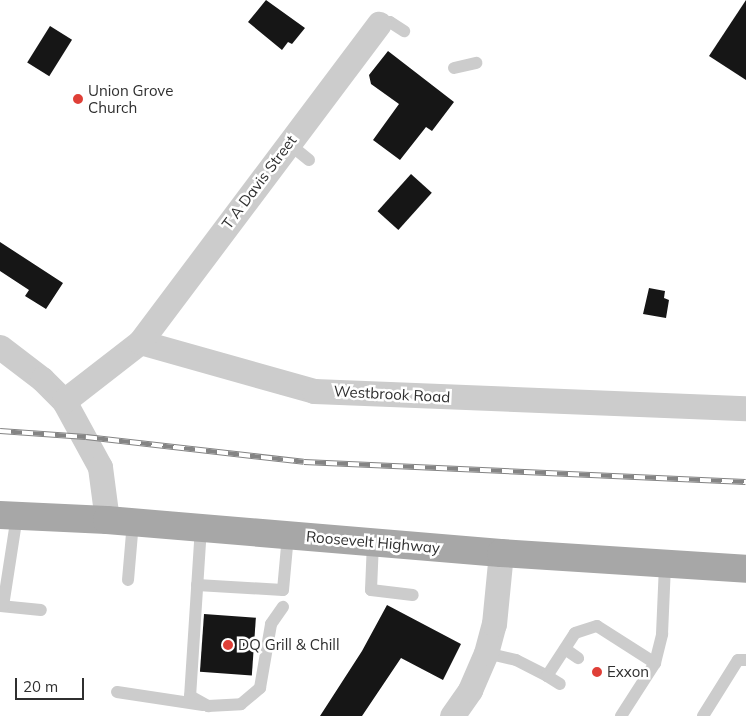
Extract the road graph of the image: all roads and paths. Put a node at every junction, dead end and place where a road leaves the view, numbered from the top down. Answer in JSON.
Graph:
{"nodes":[{"id":1,"x":379,"y":24,"type":"joint"},
{"id":2,"x":404,"y":31,"type":"dead end"},
{"id":3,"x":476,"y":63,"type":"dead end"},
{"id":4,"x":454,"y":68,"type":"dead end"},
{"id":5,"x":288,"y":143,"type":"junction"},
{"id":6,"x":309,"y":160,"type":"dead end"},
{"id":7,"x":140,"y":342,"type":"junction"},
{"id":8,"x":0,"y":347,"type":"edge"},
{"id":9,"x":64,"y":401,"type":"junction"},
{"id":10,"x":746,"y":408,"type":"edge"},
{"id":11,"x":8,"y":515,"type":"edge"},
{"id":12,"x":120,"y":521,"type":"junction"},
{"id":13,"x":201,"y":527,"type":"junction"},
{"id":14,"x":288,"y":535,"type":"junction"},
{"id":15,"x":374,"y":542,"type":"junction"},
{"id":16,"x":501,"y":553,"type":"junction"},
{"id":17,"x":666,"y":565,"type":"junction"},
{"id":18,"x":746,"y":569,"type":"edge"},
{"id":19,"x":128,"y":580,"type":"dead end"},
{"id":20,"x":197,"y":585,"type":"junction"},
{"id":21,"x":413,"y":595,"type":"dead end"},
{"id":22,"x":2,"y":606,"type":"edge"},
{"id":23,"x":283,"y":607,"type":"dead end"},
{"id":24,"x":41,"y":610,"type":"dead end"},
{"id":25,"x":565,"y":649,"type":"junction"},
{"id":26,"x":486,"y":653,"type":"junction"},
{"id":27,"x":578,"y":658,"type":"dead end"},
{"id":28,"x":746,"y":660,"type":"edge"},
{"id":29,"x":655,"y":663,"type":"junction"},
{"id":30,"x":547,"y":676,"type":"junction"},
{"id":31,"x":560,"y":684,"type":"dead end"},
{"id":32,"x":116,"y":692,"type":"dead end"},
{"id":33,"x":208,"y":706,"type":"junction"},
{"id":34,"x":452,"y":716,"type":"edge"},
{"id":35,"x":621,"y":716,"type":"edge"},
{"id":36,"x":703,"y":716,"type":"edge"}],
"edges":[{"from":1,"to":2,"type":"lane"},
{"from":1,"to":5,"type":"street","name":"T A Davis Street"},
{"from":3,"to":4,"type":"lane"},
{"from":5,"to":6,"type":"lane"},
{"from":5,"to":7,"type":"street","name":"T A Davis Street"},
{"from":7,"to":9,"type":"street"},
{"from":7,"to":10,"type":"street","name":"Westbrook Road"},
{"from":8,"to":9,"type":"street"},
{"from":9,"to":12,"type":"street"},
{"from":11,"to":12,"type":"main road","name":"Roosevelt Highway"},
{"from":11,"to":22,"type":"lane"},
{"from":12,"to":13,"type":"main road","name":"Roosevelt Highway"},
{"from":12,"to":19,"type":"lane"},
{"from":13,"to":14,"type":"main road","name":"Roosevelt Highway"},
{"from":13,"to":20,"type":"lane"},
{"from":14,"to":15,"type":"main road","name":"Roosevelt Highway"},
{"from":14,"to":20,"type":"lane"},
{"from":15,"to":16,"type":"main road","name":"Roosevelt Highway"},
{"from":15,"to":21,"type":"lane"},
{"from":16,"to":17,"type":"main road","name":"Roosevelt Highway"},
{"from":16,"to":26,"type":"street"},
{"from":17,"to":18,"type":"main road","name":"Roosevelt Highway"},
{"from":17,"to":29,"type":"lane"},
{"from":20,"to":33,"type":"lane"},
{"from":22,"to":24,"type":"lane"},
{"from":23,"to":33,"type":"lane"},
{"from":25,"to":27,"type":"lane"},
{"from":25,"to":29,"type":"lane"},
{"from":25,"to":30,"type":"lane"},
{"from":26,"to":30,"type":"lane"},
{"from":26,"to":34,"type":"street"},
{"from":28,"to":36,"type":"lane"},
{"from":29,"to":35,"type":"lane"},
{"from":30,"to":31,"type":"lane"},
{"from":32,"to":33,"type":"lane"}]}
